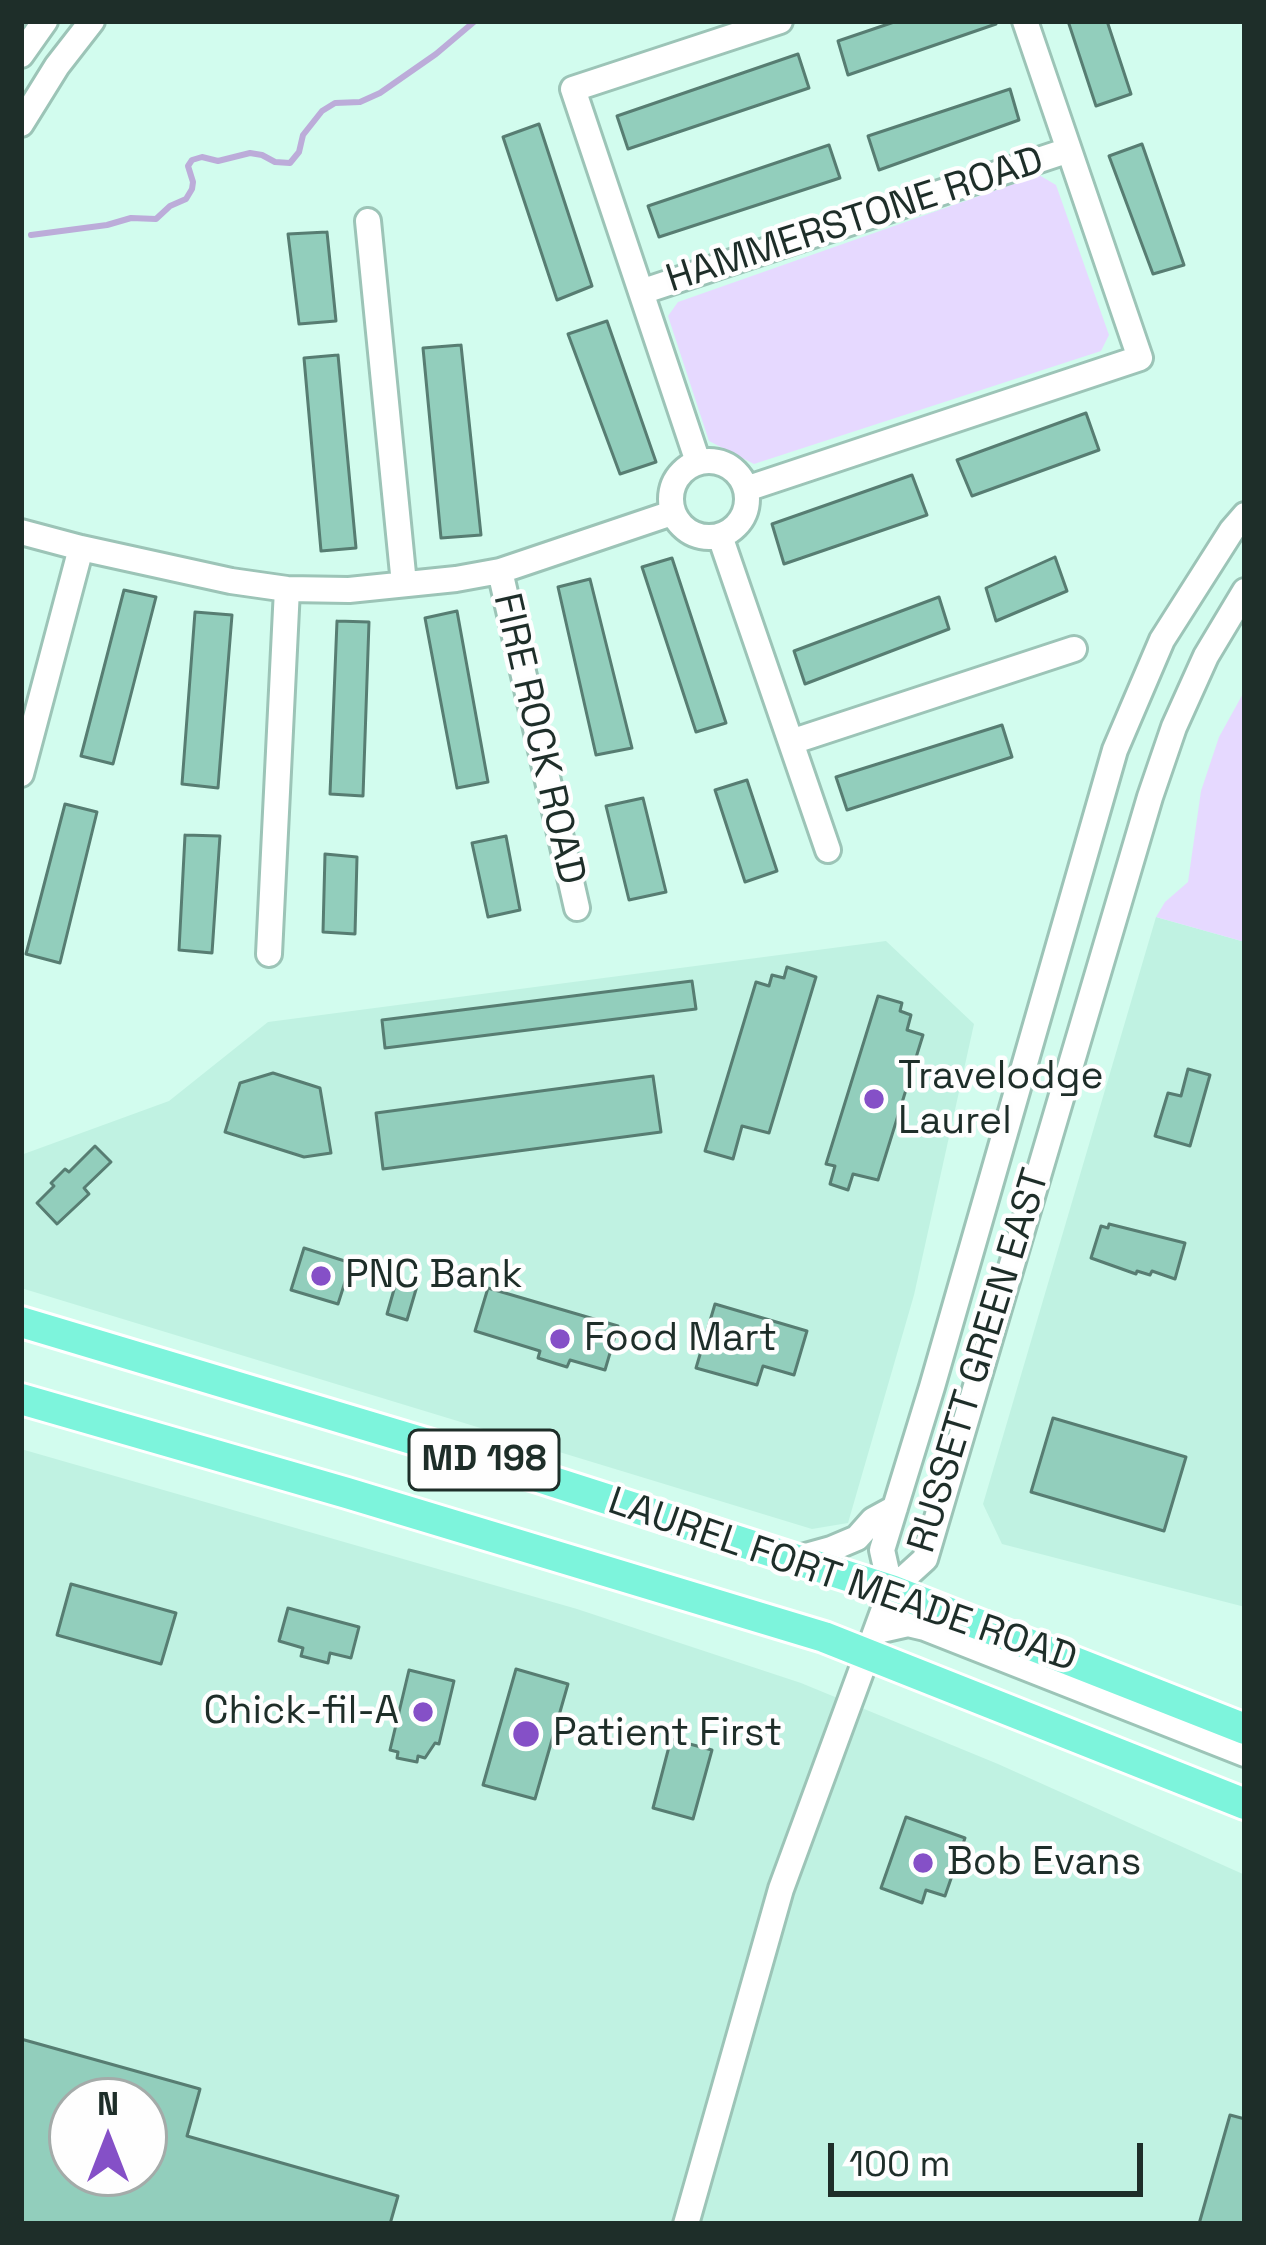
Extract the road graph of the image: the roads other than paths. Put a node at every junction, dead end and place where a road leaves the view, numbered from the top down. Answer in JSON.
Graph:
{"nodes":[{"id":1,"x":44,"y":21,"type":"edge"},
{"id":2,"x":92,"y":21,"type":"edge"},
{"id":3,"x":780,"y":21,"type":"edge"},
{"id":4,"x":1025,"y":21,"type":"edge"},
{"id":5,"x":21,"y":55,"type":"edge"},
{"id":6,"x":21,"y":124,"type":"edge"},
{"id":7,"x":1069,"y":149,"type":"junction"},
{"id":8,"x":368,"y":220,"type":"dead end"},
{"id":9,"x":641,"y":292,"type":"junction"},
{"id":10,"x":698,"y":462,"type":"junction"},
{"id":11,"x":746,"y":489,"type":"junction"},
{"id":12,"x":673,"y":513,"type":"junction"},
{"id":13,"x":1245,"y":515,"type":"edge"},
{"id":14,"x":21,"y":532,"type":"edge"},
{"id":15,"x":720,"y":536,"type":"junction"},
{"id":16,"x":81,"y":548,"type":"junction"},
{"id":17,"x":500,"y":571,"type":"junction"},
{"id":18,"x":404,"y":584,"type":"junction"},
{"id":19,"x":287,"y":589,"type":"junction"},
{"id":20,"x":1245,"y":590,"type":"edge"},
{"id":21,"x":1074,"y":649,"type":"dead end"},
{"id":22,"x":790,"y":742,"type":"junction"},
{"id":23,"x":21,"y":774,"type":"edge"},
{"id":24,"x":827,"y":850,"type":"dead end"},
{"id":25,"x":577,"y":908,"type":"dead end"},
{"id":26,"x":269,"y":954,"type":"dead end"},
{"id":27,"x":21,"y":1322,"type":"edge"},
{"id":28,"x":21,"y":1399,"type":"edge"},
{"id":29,"x":896,"y":1508,"type":"junction"},
{"id":30,"x":795,"y":1559,"type":"junction"},
{"id":31,"x":891,"y":1590,"type":"junction"},
{"id":32,"x":873,"y":1643,"type":"junction"},
{"id":33,"x":1245,"y":1729,"type":"edge"},
{"id":34,"x":1245,"y":1754,"type":"edge"},
{"id":35,"x":1245,"y":1804,"type":"edge"},
{"id":36,"x":686,"y":2224,"type":"edge"}],
"edges":[{"from":1,"to":5,"type":"street"},
{"from":2,"to":6,"type":"street"},
{"from":3,"to":9,"type":"street"},
{"from":4,"to":7,"type":"street"},
{"from":7,"to":9,"type":"street","name":"HAMMERSTONE ROAD"},
{"from":7,"to":11,"type":"street"},
{"from":8,"to":18,"type":"street"},
{"from":9,"to":10,"type":"street"},
{"from":10,"to":11,"type":"street"},
{"from":10,"to":12,"type":"street"},
{"from":11,"to":15,"type":"street"},
{"from":12,"to":15,"type":"street"},
{"from":12,"to":17,"type":"street"},
{"from":13,"to":29,"type":"street","name":"RUSSETT GREEN EAST"},
{"from":14,"to":16,"type":"street"},
{"from":15,"to":22,"type":"street"},
{"from":16,"to":19,"type":"street"},
{"from":16,"to":23,"type":"street"},
{"from":17,"to":18,"type":"street"},
{"from":17,"to":25,"type":"street","name":"FIRE ROCK ROAD"},
{"from":18,"to":19,"type":"street"},
{"from":19,"to":26,"type":"street"},
{"from":20,"to":31,"type":"street","name":"RUSSETT GREEN EAST"},
{"from":21,"to":22,"type":"street"},
{"from":22,"to":24,"type":"street"},
{"from":27,"to":30,"type":"main road","name":"LAUREL FORT MEADE ROAD","number":"MD 198"},
{"from":28,"to":32,"type":"main road","name":"LAUREL FORT MEADE ROAD","number":"MD 198"},
{"from":29,"to":30,"type":"street"},
{"from":29,"to":31,"type":"street","name":"RUSSETT GREEN EAST"},
{"from":30,"to":31,"type":"main road","name":"LAUREL FORT MEADE ROAD","number":"MD 198"},
{"from":31,"to":32,"type":"street"},
{"from":31,"to":33,"type":"main road","name":"LAUREL FORT MEADE ROAD","number":"MD 198"},
{"from":32,"to":34,"type":"street"},
{"from":32,"to":35,"type":"main road","name":"LAUREL FORT MEADE ROAD","number":"MD 198"},
{"from":32,"to":36,"type":"street"}]}
